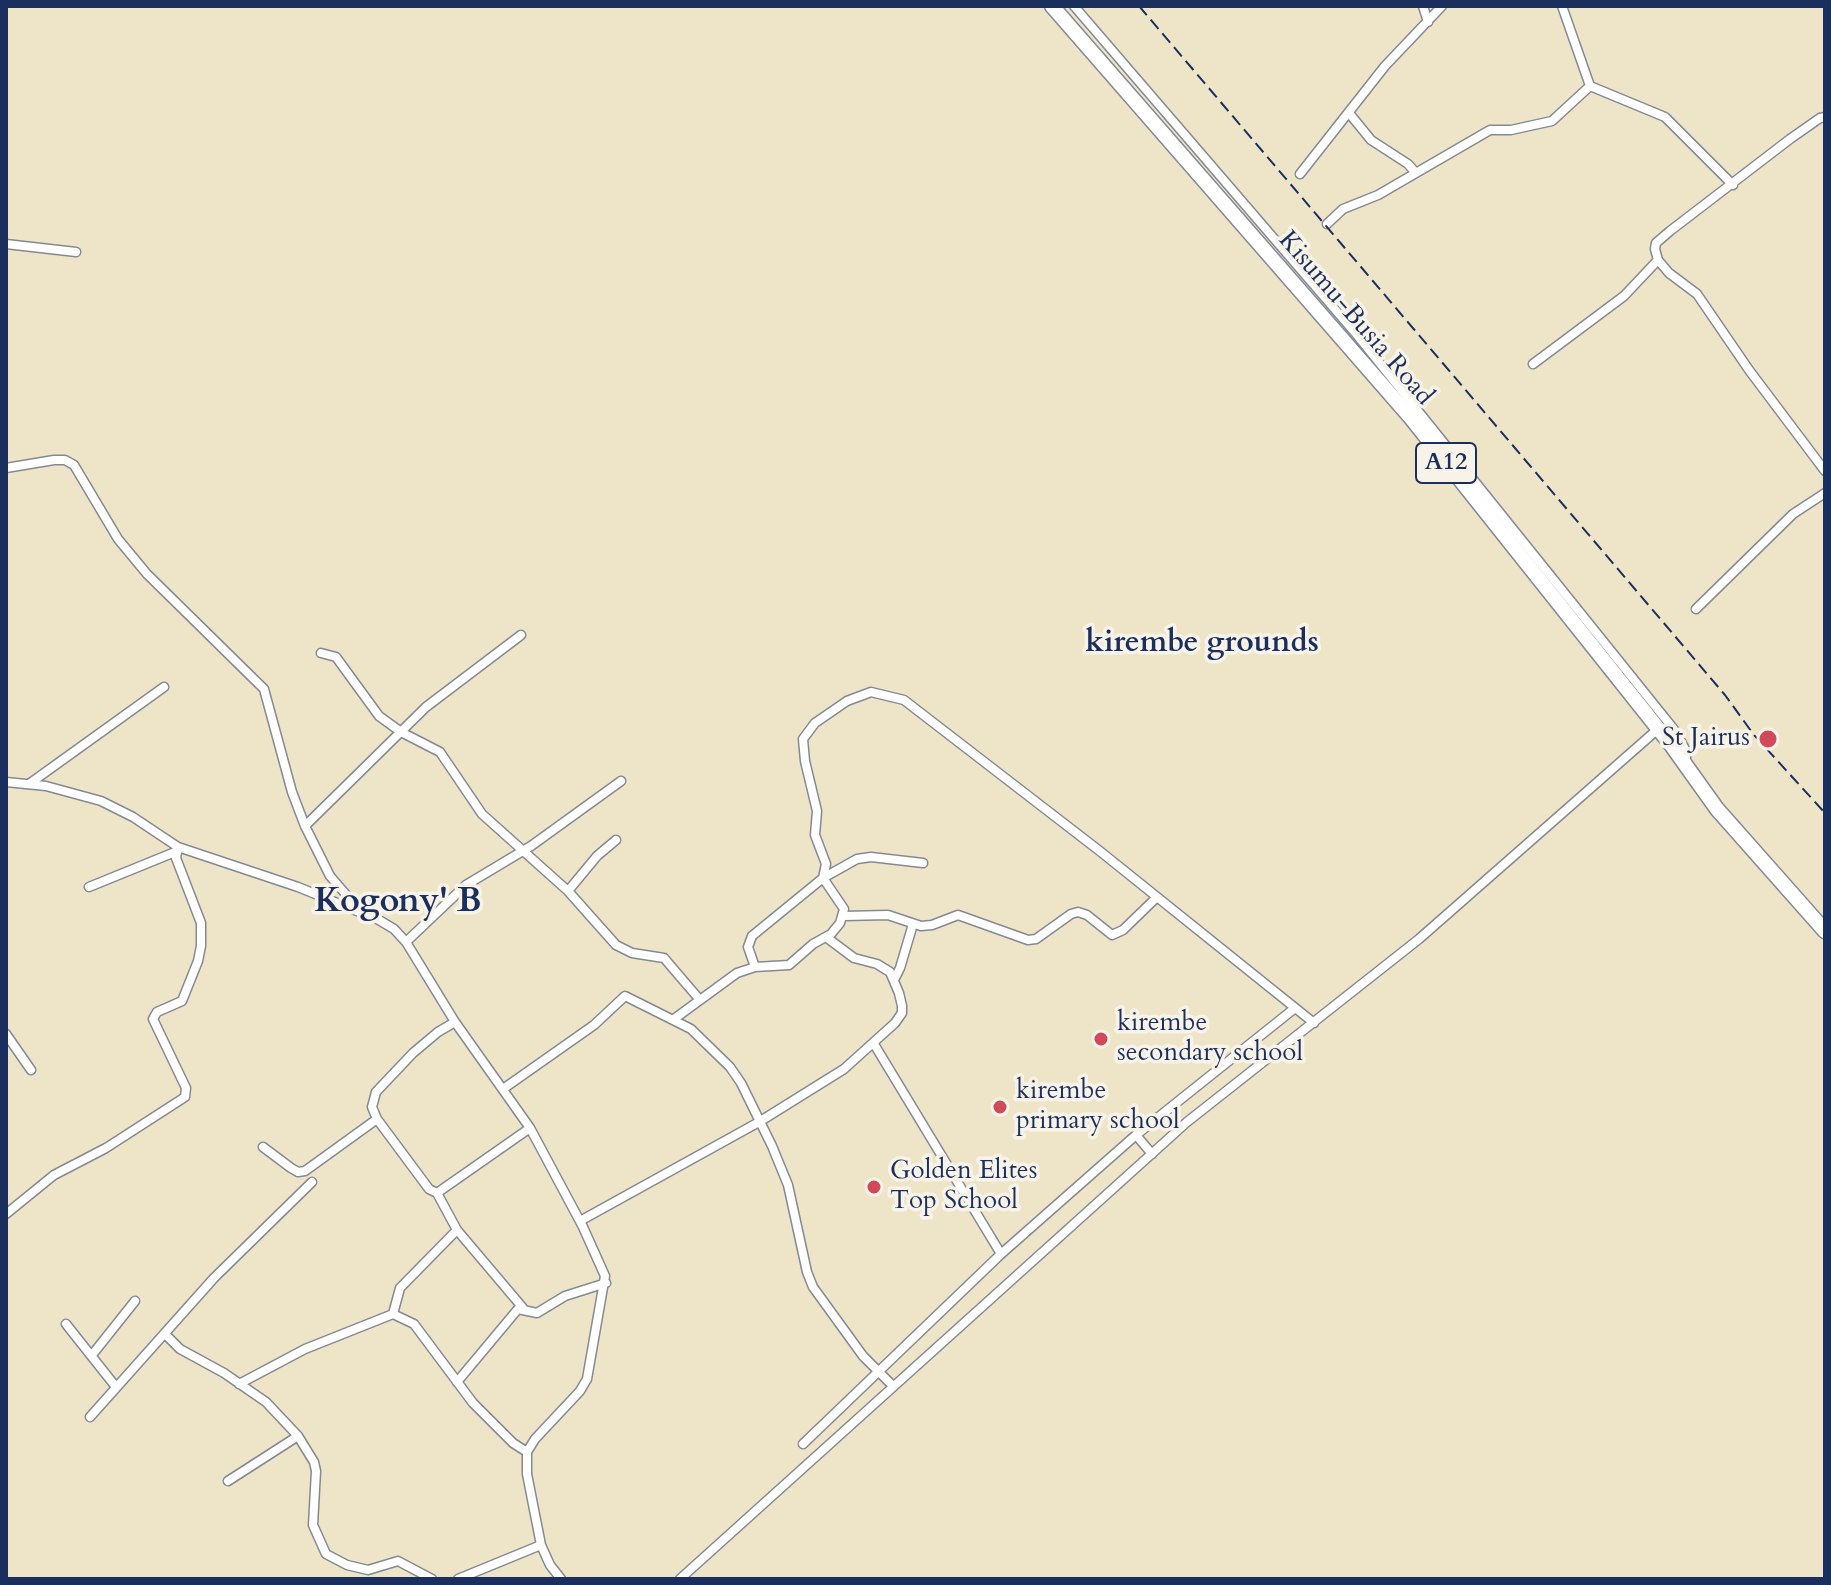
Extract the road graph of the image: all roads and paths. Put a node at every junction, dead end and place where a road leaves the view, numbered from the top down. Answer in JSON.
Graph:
{"nodes":[{"id":1,"x":1052,"y":6,"type":"edge"},
{"id":2,"x":1074,"y":6,"type":"edge"},
{"id":3,"x":1423,"y":6,"type":"edge"},
{"id":4,"x":1442,"y":6,"type":"edge"},
{"id":5,"x":1562,"y":6,"type":"edge"},
{"id":6,"x":1428,"y":22,"type":"junction"},
{"id":7,"x":1590,"y":86,"type":"junction"},
{"id":8,"x":1349,"y":113,"type":"junction"},
{"id":9,"x":1825,"y":117,"type":"edge"},
{"id":10,"x":1415,"y":172,"type":"junction"},
{"id":11,"x":1300,"y":174,"type":"dead end"},
{"id":12,"x":1733,"y":185,"type":"junction"},
{"id":13,"x":1327,"y":224,"type":"dead end"},
{"id":14,"x":6,"y":244,"type":"edge"},
{"id":15,"x":76,"y":252,"type":"dead end"},
{"id":16,"x":1658,"y":260,"type":"junction"},
{"id":17,"x":1533,"y":364,"type":"dead end"},
{"id":18,"x":6,"y":468,"type":"edge"},
{"id":19,"x":1825,"y":471,"type":"edge"},
{"id":20,"x":1825,"y":493,"type":"edge"},
{"id":21,"x":1696,"y":609,"type":"dead end"},
{"id":22,"x":521,"y":635,"type":"dead end"},
{"id":23,"x":321,"y":653,"type":"dead end"},
{"id":24,"x":164,"y":687,"type":"dead end"},
{"id":25,"x":1658,"y":729,"type":"junction"},
{"id":26,"x":401,"y":732,"type":"junction"},
{"id":27,"x":1686,"y":765,"type":"junction"},
{"id":28,"x":621,"y":781,"type":"dead end"},
{"id":29,"x":6,"y":782,"type":"edge"},
{"id":30,"x":29,"y":784,"type":"junction"},
{"id":31,"x":305,"y":826,"type":"junction"},
{"id":32,"x":616,"y":840,"type":"dead end"},
{"id":33,"x":176,"y":849,"type":"junction"},
{"id":34,"x":523,"y":850,"type":"junction"},
{"id":35,"x":923,"y":863,"type":"dead end"},
{"id":36,"x":823,"y":878,"type":"junction"},
{"id":37,"x":89,"y":887,"type":"dead end"},
{"id":38,"x":568,"y":891,"type":"junction"},
{"id":39,"x":1157,"y":897,"type":"junction"},
{"id":40,"x":363,"y":914,"type":"junction"},
{"id":41,"x":844,"y":916,"type":"junction"},
{"id":42,"x":913,"y":924,"type":"junction"},
{"id":43,"x":1825,"y":931,"type":"edge"},
{"id":44,"x":826,"y":937,"type":"junction"},
{"id":45,"x":406,"y":942,"type":"junction"},
{"id":46,"x":755,"y":967,"type":"junction"},
{"id":47,"x":894,"y":980,"type":"junction"},
{"id":48,"x":700,"y":1000,"type":"junction"},
{"id":49,"x":1295,"y":1008,"type":"junction"},
{"id":50,"x":674,"y":1019,"type":"junction"},
{"id":51,"x":455,"y":1022,"type":"junction"},
{"id":52,"x":1314,"y":1023,"type":"junction"},
{"id":53,"x":6,"y":1034,"type":"edge"},
{"id":54,"x":874,"y":1044,"type":"junction"},
{"id":55,"x":31,"y":1070,"type":"dead end"},
{"id":56,"x":503,"y":1089,"type":"junction"},
{"id":57,"x":377,"y":1119,"type":"junction"},
{"id":58,"x":759,"y":1122,"type":"junction"},
{"id":59,"x":530,"y":1128,"type":"junction"},
{"id":60,"x":1136,"y":1135,"type":"junction"},
{"id":61,"x":263,"y":1147,"type":"dead end"},
{"id":62,"x":1152,"y":1154,"type":"junction"},
{"id":63,"x":312,"y":1182,"type":"dead end"},
{"id":64,"x":437,"y":1193,"type":"junction"},
{"id":65,"x":6,"y":1214,"type":"edge"},
{"id":66,"x":580,"y":1221,"type":"junction"},
{"id":67,"x":457,"y":1230,"type":"junction"},
{"id":68,"x":1001,"y":1254,"type":"junction"},
{"id":69,"x":606,"y":1283,"type":"junction"},
{"id":70,"x":135,"y":1301,"type":"dead end"},
{"id":71,"x":524,"y":1309,"type":"junction"},
{"id":72,"x":393,"y":1314,"type":"junction"},
{"id":73,"x":66,"y":1324,"type":"dead end"},
{"id":74,"x":165,"y":1334,"type":"junction"},
{"id":75,"x":92,"y":1355,"type":"junction"},
{"id":76,"x":879,"y":1372,"type":"junction"},
{"id":77,"x":457,"y":1382,"type":"junction"},
{"id":78,"x":239,"y":1384,"type":"junction"},
{"id":79,"x":893,"y":1386,"type":"junction"},
{"id":80,"x":116,"y":1387,"type":"junction"},
{"id":81,"x":90,"y":1417,"type":"dead end"},
{"id":82,"x":298,"y":1436,"type":"junction"},
{"id":83,"x":803,"y":1444,"type":"dead end"},
{"id":84,"x":527,"y":1452,"type":"junction"},
{"id":85,"x":228,"y":1481,"type":"dead end"},
{"id":86,"x":541,"y":1545,"type":"junction"},
{"id":87,"x":432,"y":1579,"type":"edge"},
{"id":88,"x":458,"y":1579,"type":"edge"},
{"id":89,"x":561,"y":1579,"type":"edge"},
{"id":90,"x":680,"y":1579,"type":"edge"}],
"edges":[{"from":1,"to":25,"type":"highway","name":"Kisumu-Busia Road","number":"A12"},
{"from":2,"to":27,"type":"street"},
{"from":3,"to":6,"type":"street"},
{"from":4,"to":6,"type":"street"},
{"from":5,"to":7,"type":"street"},
{"from":6,"to":8,"type":"street"},
{"from":7,"to":10,"type":"street"},
{"from":7,"to":12,"type":"street"},
{"from":8,"to":10,"type":"street"},
{"from":8,"to":11,"type":"street"},
{"from":9,"to":12,"type":"street"},
{"from":10,"to":13,"type":"street"},
{"from":12,"to":16,"type":"street"},
{"from":14,"to":15,"type":"street"},
{"from":16,"to":17,"type":"street"},
{"from":16,"to":19,"type":"street"},
{"from":18,"to":31,"type":"street"},
{"from":20,"to":21,"type":"street"},
{"from":22,"to":26,"type":"street"},
{"from":23,"to":26,"type":"street"},
{"from":24,"to":30,"type":"street"},
{"from":25,"to":27,"type":"highway","name":"Kisumu-Busia Road","number":"A12"},
{"from":25,"to":52,"type":"street"},
{"from":26,"to":31,"type":"street"},
{"from":26,"to":34,"type":"street"},
{"from":27,"to":43,"type":"highway","name":"Kisumu-Busia Road","number":"A12"},
{"from":28,"to":34,"type":"street"},
{"from":29,"to":30,"type":"street"},
{"from":30,"to":33,"type":"street"},
{"from":31,"to":40,"type":"street"},
{"from":32,"to":38,"type":"street"},
{"from":33,"to":37,"type":"street"},
{"from":33,"to":40,"type":"street"},
{"from":33,"to":65,"type":"street"},
{"from":34,"to":38,"type":"street"},
{"from":34,"to":45,"type":"street"},
{"from":35,"to":36,"type":"street"},
{"from":36,"to":39,"type":"street"},
{"from":36,"to":41,"type":"street"},
{"from":36,"to":46,"type":"street"},
{"from":38,"to":48,"type":"street"},
{"from":39,"to":42,"type":"street"},
{"from":39,"to":49,"type":"street"},
{"from":40,"to":45,"type":"street"},
{"from":41,"to":42,"type":"street"},
{"from":41,"to":44,"type":"street"},
{"from":42,"to":47,"type":"street"},
{"from":44,"to":46,"type":"street"},
{"from":44,"to":47,"type":"street"},
{"from":45,"to":51,"type":"street"},
{"from":46,"to":48,"type":"street"},
{"from":47,"to":54,"type":"street"},
{"from":48,"to":50,"type":"street"},
{"from":49,"to":52,"type":"street"},
{"from":49,"to":60,"type":"street"},
{"from":50,"to":56,"type":"street"},
{"from":50,"to":58,"type":"street"},
{"from":51,"to":56,"type":"street"},
{"from":51,"to":57,"type":"street"},
{"from":52,"to":62,"type":"street"},
{"from":53,"to":55,"type":"street"},
{"from":54,"to":58,"type":"street"},
{"from":54,"to":68,"type":"street"},
{"from":56,"to":59,"type":"street"},
{"from":57,"to":61,"type":"street"},
{"from":57,"to":64,"type":"street"},
{"from":58,"to":66,"type":"street"},
{"from":58,"to":76,"type":"street"},
{"from":59,"to":64,"type":"street"},
{"from":59,"to":66,"type":"street"},
{"from":60,"to":62,"type":"street"},
{"from":60,"to":68,"type":"street"},
{"from":62,"to":79,"type":"street"},
{"from":63,"to":74,"type":"street"},
{"from":64,"to":67,"type":"street"},
{"from":66,"to":69,"type":"street"},
{"from":67,"to":71,"type":"street"},
{"from":67,"to":72,"type":"street"},
{"from":68,"to":76,"type":"street"},
{"from":69,"to":71,"type":"street"},
{"from":69,"to":84,"type":"street"},
{"from":70,"to":75,"type":"street"},
{"from":71,"to":77,"type":"street"},
{"from":72,"to":77,"type":"street"},
{"from":72,"to":78,"type":"street"},
{"from":73,"to":75,"type":"street"},
{"from":74,"to":78,"type":"street"},
{"from":74,"to":80,"type":"street"},
{"from":75,"to":80,"type":"street"},
{"from":76,"to":79,"type":"street"},
{"from":76,"to":83,"type":"street"},
{"from":77,"to":84,"type":"street"},
{"from":78,"to":82,"type":"street"},
{"from":79,"to":90,"type":"street"},
{"from":80,"to":81,"type":"street"},
{"from":82,"to":85,"type":"street"},
{"from":82,"to":87,"type":"street"},
{"from":84,"to":86,"type":"street"},
{"from":86,"to":88,"type":"street"},
{"from":86,"to":89,"type":"street"}]}
